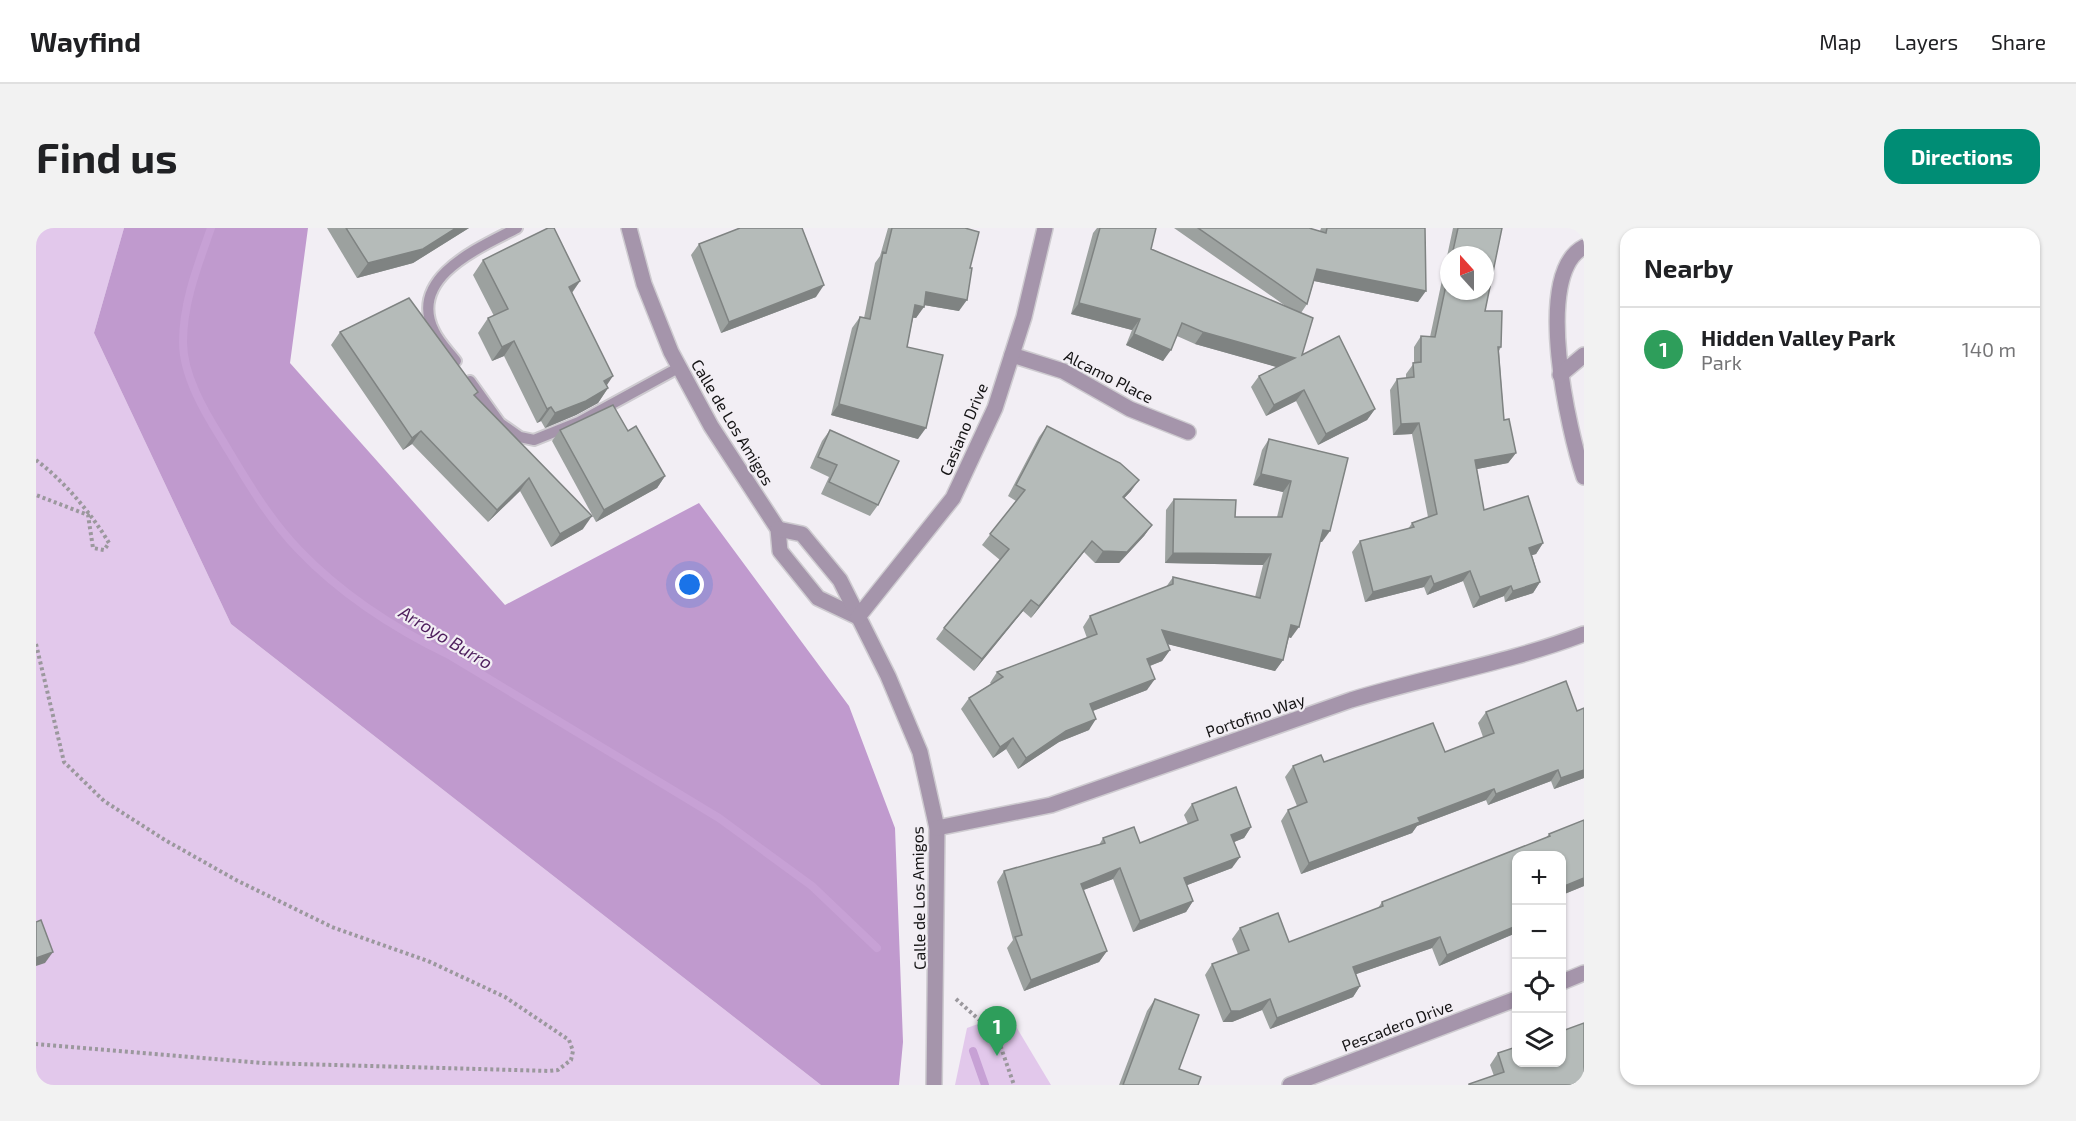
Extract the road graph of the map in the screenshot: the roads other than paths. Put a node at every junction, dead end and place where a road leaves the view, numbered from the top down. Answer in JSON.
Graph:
{"nodes":[{"id":1,"x":518,"y":228,"type":"edge"},
{"id":2,"x":629,"y":228,"type":"edge"},
{"id":3,"x":1045,"y":228,"type":"edge"},
{"id":4,"x":1584,"y":247,"type":"edge"},
{"id":5,"x":1012,"y":355,"type":"junction"},
{"id":6,"x":1584,"y":355,"type":"edge"},
{"id":7,"x":678,"y":368,"type":"junction"},
{"id":8,"x":1560,"y":375,"type":"junction"},
{"id":9,"x":1188,"y":432,"type":"dead end"},
{"id":10,"x":1584,"y":477,"type":"edge"},
{"id":11,"x":778,"y":529,"type":"junction"},
{"id":12,"x":858,"y":617,"type":"junction"},
{"id":13,"x":1584,"y":634,"type":"edge"},
{"id":14,"x":938,"y":828,"type":"junction"},
{"id":15,"x":1584,"y":974,"type":"edge"},
{"id":16,"x":1566,"y":981,"type":"edge"},
{"id":17,"x":1512,"y":1001,"type":"edge"},
{"id":18,"x":934,"y":1085,"type":"edge"},
{"id":19,"x":1290,"y":1085,"type":"edge"}],
"edges":[{"from":1,"to":7,"type":"lane"},
{"from":2,"to":7,"type":"street","name":"Calle de Los Amigos"},
{"from":3,"to":5,"type":"street","name":"Casiano Drive"},
{"from":4,"to":8,"type":"street"},
{"from":5,"to":9,"type":"street","name":"Alcamo Place"},
{"from":5,"to":12,"type":"street","name":"Casiano Drive"},
{"from":6,"to":8,"type":"street"},
{"from":7,"to":11,"type":"street","name":"Calle de Los Amigos"},
{"from":8,"to":10,"type":"street"},
{"from":11,"to":12,"type":"street","name":"Calle de Los Amigos"},
{"from":11,"to":12,"type":"street","name":"Calle de Los Amigos"},
{"from":12,"to":14,"type":"street","name":"Calle de Los Amigos"},
{"from":13,"to":14,"type":"street","name":"Portofino Way"},
{"from":14,"to":18,"type":"street","name":"Calle de Los Amigos"},
{"from":15,"to":16,"type":"street"},
{"from":17,"to":19,"type":"street","name":"Pescadero Drive"}]}
